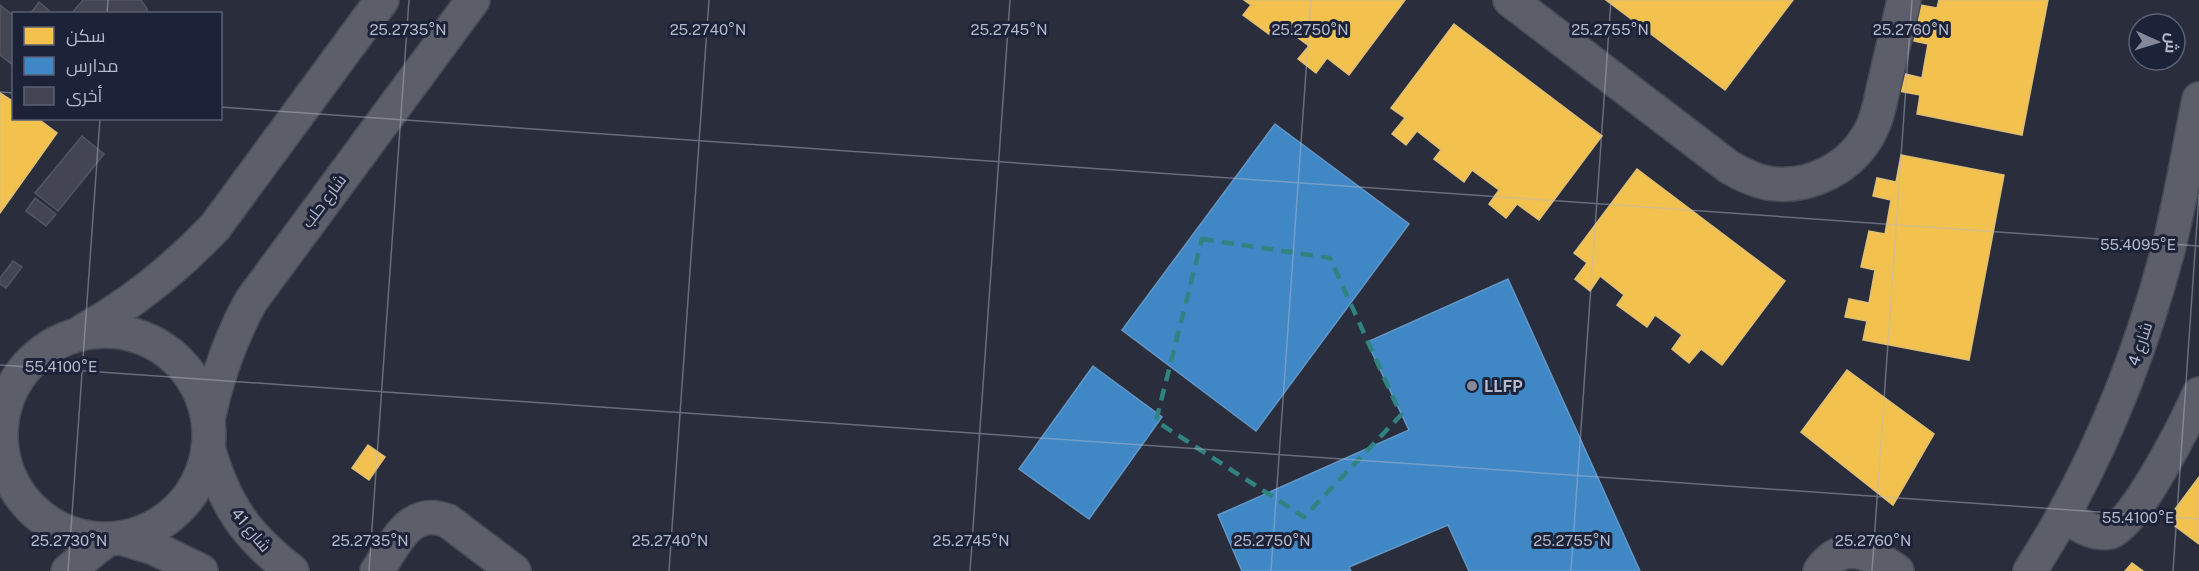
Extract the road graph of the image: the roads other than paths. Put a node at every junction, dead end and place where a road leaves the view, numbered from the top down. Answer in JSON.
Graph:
{"nodes":[{"id":1,"x":382,"y":0,"type":"edge"},
{"id":2,"x":473,"y":0,"type":"edge"},
{"id":3,"x":1510,"y":0,"type":"edge"},
{"id":4,"x":1904,"y":0,"type":"edge"},
{"id":5,"x":2199,"y":99,"type":"edge"},
{"id":6,"x":2190,"y":187,"type":"edge"},
{"id":7,"x":80,"y":333,"type":"junction"},
{"id":8,"x":2199,"y":394,"type":"edge"},
{"id":9,"x":208,"y":434,"type":"junction"},
{"id":10,"x":0,"y":443,"type":"edge"},
{"id":11,"x":2063,"y":516,"type":"junction"},
{"id":12,"x":114,"y":539,"type":"junction"},
{"id":13,"x":68,"y":571,"type":"edge"},
{"id":14,"x":201,"y":571,"type":"edge"},
{"id":15,"x":292,"y":571,"type":"edge"},
{"id":16,"x":377,"y":571,"type":"edge"},
{"id":17,"x":514,"y":571,"type":"edge"},
{"id":18,"x":1820,"y":571,"type":"edge"},
{"id":19,"x":1897,"y":571,"type":"edge"},
{"id":20,"x":2030,"y":571,"type":"edge"}],
"edges":[{"from":1,"to":7,"type":"street"},
{"from":2,"to":9,"type":"street","name":"شارع حلب"},
{"from":3,"to":4,"type":"street"},
{"from":5,"to":6,"type":"street","name":"شارع 4"},
{"from":6,"to":11,"type":"street","name":"شارع 4"},
{"from":7,"to":9,"type":"street"},
{"from":7,"to":10,"type":"street"},
{"from":8,"to":11,"type":"street"},
{"from":9,"to":12,"type":"street"},
{"from":9,"to":15,"type":"street","name":"شارع 41"},
{"from":10,"to":12,"type":"street"},
{"from":11,"to":20,"type":"street","name":"شارع 4"},
{"from":12,"to":13,"type":"street"},
{"from":12,"to":14,"type":"street"},
{"from":16,"to":17,"type":"street"},
{"from":18,"to":19,"type":"street"}]}
